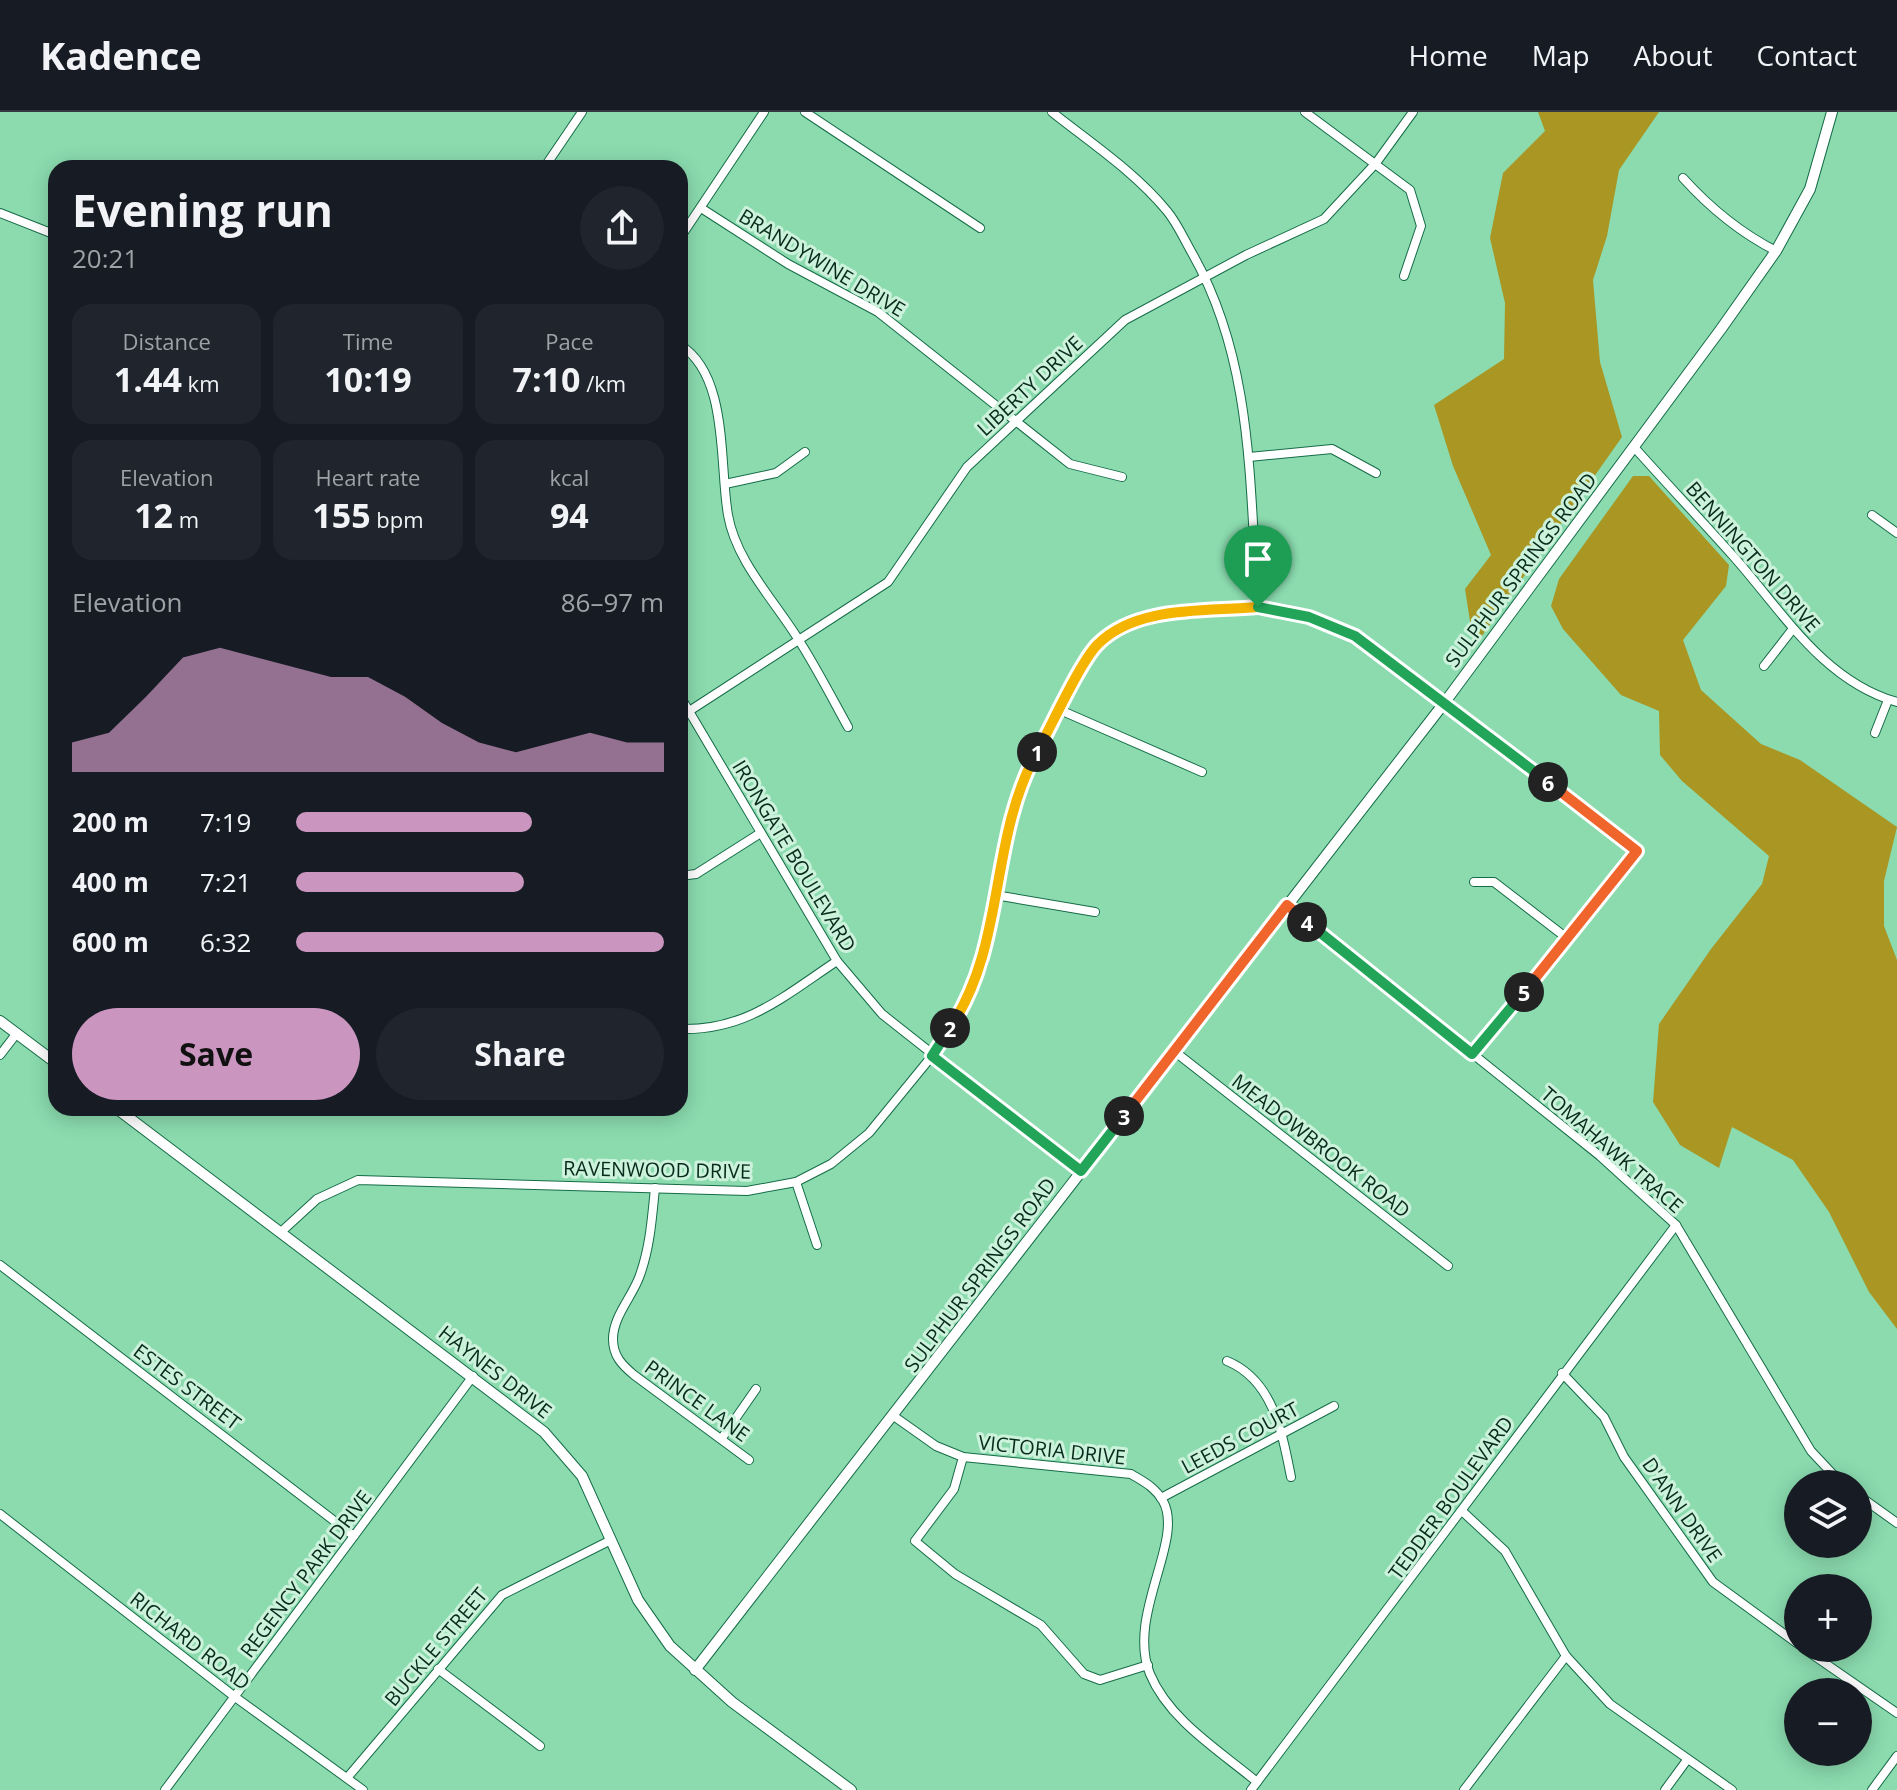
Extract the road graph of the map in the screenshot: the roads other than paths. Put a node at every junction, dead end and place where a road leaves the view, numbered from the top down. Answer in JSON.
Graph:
{"nodes":[{"id":1,"x":582,"y":112,"type":"edge"},
{"id":2,"x":764,"y":112,"type":"edge"},
{"id":3,"x":805,"y":112,"type":"edge"},
{"id":4,"x":1052,"y":112,"type":"edge"},
{"id":5,"x":1305,"y":112,"type":"edge"},
{"id":6,"x":1413,"y":112,"type":"edge"},
{"id":7,"x":1832,"y":112,"type":"edge"},
{"id":8,"x":549,"y":160,"type":"edge"},
{"id":9,"x":1376,"y":163,"type":"junction"},
{"id":10,"x":1683,"y":178,"type":"dead end"},
{"id":11,"x":701,"y":208,"type":"junction"},
{"id":12,"x":0,"y":213,"type":"edge"},
{"id":13,"x":688,"y":227,"type":"edge"},
{"id":14,"x":980,"y":228,"type":"dead end"},
{"id":15,"x":48,"y":232,"type":"edge"},
{"id":16,"x":1776,"y":251,"type":"junction"},
{"id":17,"x":1404,"y":276,"type":"dead end"},
{"id":18,"x":1206,"y":278,"type":"junction"},
{"id":19,"x":688,"y":350,"type":"edge"},
{"id":20,"x":1016,"y":420,"type":"junction"},
{"id":21,"x":1634,"y":447,"type":"junction"},
{"id":22,"x":805,"y":452,"type":"dead end"},
{"id":23,"x":1249,"y":457,"type":"junction"},
{"id":24,"x":1376,"y":473,"type":"dead end"},
{"id":25,"x":1122,"y":477,"type":"dead end"},
{"id":26,"x":725,"y":484,"type":"junction"},
{"id":27,"x":1872,"y":515,"type":"dead end"},
{"id":28,"x":1897,"y":533,"type":"edge"},
{"id":29,"x":1258,"y":607,"type":"junction"},
{"id":30,"x":1792,"y":630,"type":"junction"},
{"id":31,"x":800,"y":642,"type":"junction"},
{"id":32,"x":1764,"y":666,"type":"dead end"},
{"id":33,"x":1892,"y":701,"type":"edge"},
{"id":34,"x":1445,"y":702,"type":"junction"},
{"id":35,"x":688,"y":708,"type":"edge"},
{"id":36,"x":1060,"y":710,"type":"junction"},
{"id":37,"x":691,"y":712,"type":"junction"},
{"id":38,"x":688,"y":713,"type":"edge"},
{"id":39,"x":848,"y":727,"type":"dead end"},
{"id":40,"x":1875,"y":733,"type":"dead end"},
{"id":41,"x":1202,"y":772,"type":"dead end"},
{"id":42,"x":759,"y":834,"type":"junction"},
{"id":43,"x":688,"y":875,"type":"edge"},
{"id":44,"x":1474,"y":882,"type":"dead end"},
{"id":45,"x":995,"y":895,"type":"junction"},
{"id":46,"x":1287,"y":905,"type":"junction"},
{"id":47,"x":1095,"y":912,"type":"dead end"},
{"id":48,"x":1568,"y":939,"type":"junction"},
{"id":49,"x":837,"y":961,"type":"junction"},
{"id":50,"x":0,"y":1021,"type":"edge"},
{"id":51,"x":688,"y":1029,"type":"edge"},
{"id":52,"x":17,"y":1033,"type":"junction"},
{"id":53,"x":1174,"y":1051,"type":"junction"},
{"id":54,"x":1472,"y":1054,"type":"junction"},
{"id":55,"x":0,"y":1055,"type":"edge"},
{"id":56,"x":932,"y":1056,"type":"junction"},
{"id":57,"x":48,"y":1057,"type":"edge"},
{"id":58,"x":127,"y":1116,"type":"edge"},
{"id":59,"x":1081,"y":1171,"type":"junction"},
{"id":60,"x":796,"y":1182,"type":"junction"},
{"id":61,"x":655,"y":1188,"type":"junction"},
{"id":62,"x":1676,"y":1225,"type":"junction"},
{"id":63,"x":281,"y":1232,"type":"junction"},
{"id":64,"x":817,"y":1245,"type":"dead end"},
{"id":65,"x":0,"y":1265,"type":"edge"},
{"id":66,"x":1448,"y":1266,"type":"dead end"},
{"id":67,"x":1227,"y":1361,"type":"dead end"},
{"id":68,"x":1562,"y":1373,"type":"junction"},
{"id":69,"x":473,"y":1376,"type":"junction"},
{"id":70,"x":756,"y":1389,"type":"dead end"},
{"id":71,"x":1334,"y":1406,"type":"dead end"},
{"id":72,"x":895,"y":1417,"type":"junction"},
{"id":73,"x":1282,"y":1436,"type":"junction"},
{"id":74,"x":722,"y":1438,"type":"junction"},
{"id":75,"x":963,"y":1457,"type":"junction"},
{"id":76,"x":749,"y":1460,"type":"dead end"},
{"id":77,"x":1829,"y":1470,"type":"edge"},
{"id":78,"x":1291,"y":1477,"type":"dead end"},
{"id":79,"x":1161,"y":1498,"type":"junction"},
{"id":80,"x":1872,"y":1505,"type":"edge"},
{"id":81,"x":1462,"y":1511,"type":"junction"},
{"id":82,"x":0,"y":1514,"type":"edge"},
{"id":83,"x":1897,"y":1523,"type":"edge"},
{"id":84,"x":354,"y":1536,"type":"junction"},
{"id":85,"x":611,"y":1540,"type":"junction"},
{"id":86,"x":1784,"y":1634,"type":"edge"},
{"id":87,"x":1566,"y":1656,"type":"junction"},
{"id":88,"x":1823,"y":1662,"type":"edge"},
{"id":89,"x":1148,"y":1665,"type":"junction"},
{"id":90,"x":438,"y":1669,"type":"junction"},
{"id":91,"x":695,"y":1670,"type":"junction"},
{"id":92,"x":235,"y":1697,"type":"junction"},
{"id":93,"x":1897,"y":1713,"type":"edge"},
{"id":94,"x":540,"y":1746,"type":"dead end"},
{"id":95,"x":1897,"y":1756,"type":"edge"},
{"id":96,"x":1687,"y":1760,"type":"junction"},
{"id":97,"x":347,"y":1778,"type":"junction"},
{"id":98,"x":1254,"y":1786,"type":"edge"},
{"id":99,"x":165,"y":1790,"type":"edge"},
{"id":100,"x":363,"y":1790,"type":"edge"},
{"id":101,"x":851,"y":1790,"type":"edge"},
{"id":102,"x":1464,"y":1790,"type":"edge"},
{"id":103,"x":1665,"y":1790,"type":"edge"},
{"id":104,"x":1732,"y":1790,"type":"edge"},
{"id":105,"x":1872,"y":1790,"type":"edge"}],
"edges":[{"from":1,"to":8,"type":"street"},
{"from":2,"to":11,"type":"street"},
{"from":3,"to":14,"type":"street"},
{"from":4,"to":18,"type":"street"},
{"from":5,"to":9,"type":"street"},
{"from":6,"to":9,"type":"street","name":"LIBERTY DRIVE"},
{"from":7,"to":16,"type":"street","name":"SULPHUR SPRINGS ROAD"},
{"from":9,"to":17,"type":"street"},
{"from":9,"to":18,"type":"street","name":"LIBERTY DRIVE"},
{"from":10,"to":16,"type":"street"},
{"from":11,"to":13,"type":"street"},
{"from":11,"to":20,"type":"street","name":"BRANDYWINE DRIVE"},
{"from":12,"to":15,"type":"street"},
{"from":16,"to":21,"type":"street","name":"SULPHUR SPRINGS ROAD"},
{"from":18,"to":20,"type":"street","name":"LIBERTY DRIVE"},
{"from":18,"to":23,"type":"street"},
{"from":19,"to":26,"type":"street"},
{"from":20,"to":25,"type":"street","name":"BRANDYWINE DRIVE"},
{"from":20,"to":31,"type":"street","name":"LIBERTY DRIVE"},
{"from":21,"to":30,"type":"street","name":"BENNINGTON DRIVE"},
{"from":21,"to":34,"type":"street","name":"SULPHUR SPRINGS ROAD"},
{"from":22,"to":26,"type":"street"},
{"from":23,"to":24,"type":"street"},
{"from":23,"to":29,"type":"street"},
{"from":26,"to":31,"type":"street"},
{"from":27,"to":28,"type":"street"},
{"from":29,"to":34,"type":"street","name":"RAVENWOOD DRIVE"},
{"from":29,"to":36,"type":"street","name":"RAVENWOOD DRIVE"},
{"from":30,"to":32,"type":"street"},
{"from":30,"to":33,"type":"street","name":"BENNINGTON DRIVE"},
{"from":31,"to":37,"type":"street","name":"LIBERTY DRIVE"},
{"from":31,"to":39,"type":"street"},
{"from":33,"to":40,"type":"street"},
{"from":34,"to":46,"type":"street","name":"SULPHUR SPRINGS ROAD"},
{"from":34,"to":48,"type":"street","name":"RAVENWOOD DRIVE"},
{"from":35,"to":37,"type":"street","name":"IRONGATE BOULEVARD"},
{"from":36,"to":41,"type":"street"},
{"from":36,"to":45,"type":"street","name":"RAVENWOOD DRIVE"},
{"from":37,"to":38,"type":"street","name":"LIBERTY DRIVE"},
{"from":37,"to":42,"type":"street","name":"IRONGATE BOULEVARD"},
{"from":42,"to":43,"type":"street"},
{"from":42,"to":49,"type":"street","name":"IRONGATE BOULEVARD"},
{"from":44,"to":48,"type":"street"},
{"from":45,"to":47,"type":"street"},
{"from":45,"to":56,"type":"street","name":"RAVENWOOD DRIVE"},
{"from":46,"to":53,"type":"street","name":"SULPHUR SPRINGS ROAD"},
{"from":46,"to":54,"type":"street","name":"TOMAHAWK TRACE"},
{"from":48,"to":54,"type":"street"},
{"from":49,"to":51,"type":"street"},
{"from":49,"to":56,"type":"street","name":"IRONGATE BOULEVARD"},
{"from":50,"to":52,"type":"street"},
{"from":52,"to":55,"type":"street"},
{"from":52,"to":57,"type":"street"},
{"from":53,"to":59,"type":"street","name":"SULPHUR SPRINGS ROAD"},
{"from":53,"to":66,"type":"street","name":"MEADOWBROOK ROAD"},
{"from":54,"to":62,"type":"street","name":"TOMAHAWK TRACE"},
{"from":56,"to":59,"type":"street","name":"IRONGATE BOULEVARD"},
{"from":56,"to":60,"type":"street","name":"RAVENWOOD DRIVE"},
{"from":58,"to":63,"type":"street","name":"HAYNES DRIVE"},
{"from":59,"to":72,"type":"street","name":"SULPHUR SPRINGS ROAD"},
{"from":60,"to":61,"type":"street","name":"RAVENWOOD DRIVE"},
{"from":60,"to":64,"type":"street"},
{"from":61,"to":63,"type":"street","name":"RAVENWOOD DRIVE"},
{"from":61,"to":74,"type":"street","name":"PRINCE LANE"},
{"from":62,"to":68,"type":"street","name":"TEDDER BOULEVARD"},
{"from":62,"to":77,"type":"street","name":"TOMAHAWK TRACE"},
{"from":63,"to":69,"type":"street","name":"HAYNES DRIVE"},
{"from":65,"to":84,"type":"street","name":"ESTES STREET"},
{"from":67,"to":73,"type":"street"},
{"from":68,"to":81,"type":"street","name":"TEDDER BOULEVARD"},
{"from":68,"to":86,"type":"street","name":"D'ANN DRIVE"},
{"from":69,"to":84,"type":"street","name":"REGENCY PARK DRIVE"},
{"from":69,"to":85,"type":"street","name":"HAYNES DRIVE"},
{"from":70,"to":74,"type":"street"},
{"from":71,"to":73,"type":"street","name":"LEEDS COURT"},
{"from":72,"to":75,"type":"street","name":"VICTORIA DRIVE"},
{"from":72,"to":91,"type":"street","name":"SULPHUR SPRINGS ROAD"},
{"from":73,"to":78,"type":"street"},
{"from":73,"to":79,"type":"street","name":"LEEDS COURT"},
{"from":74,"to":76,"type":"street","name":"PRINCE LANE"},
{"from":75,"to":79,"type":"street","name":"VICTORIA DRIVE"},
{"from":75,"to":89,"type":"street"},
{"from":79,"to":89,"type":"street"},
{"from":80,"to":83,"type":"street"},
{"from":81,"to":87,"type":"street"},
{"from":81,"to":98,"type":"street","name":"TEDDER BOULEVARD"},
{"from":82,"to":92,"type":"street","name":"RICHARD ROAD"},
{"from":84,"to":92,"type":"street","name":"REGENCY PARK DRIVE"},
{"from":85,"to":90,"type":"street","name":"BUCKLE STREET"},
{"from":85,"to":91,"type":"street","name":"HAYNES DRIVE"},
{"from":87,"to":96,"type":"street"},
{"from":87,"to":102,"type":"street"},
{"from":88,"to":93,"type":"street"},
{"from":89,"to":98,"type":"street"},
{"from":90,"to":94,"type":"street"},
{"from":90,"to":97,"type":"street","name":"BUCKLE STREET"},
{"from":91,"to":101,"type":"street","name":"HAYNES DRIVE"},
{"from":92,"to":97,"type":"street","name":"RICHARD ROAD"},
{"from":92,"to":99,"type":"street","name":"REGENCY PARK DRIVE"},
{"from":95,"to":105,"type":"street"},
{"from":96,"to":103,"type":"street"},
{"from":96,"to":104,"type":"street"},
{"from":97,"to":100,"type":"street","name":"RICHARD ROAD"}]}
